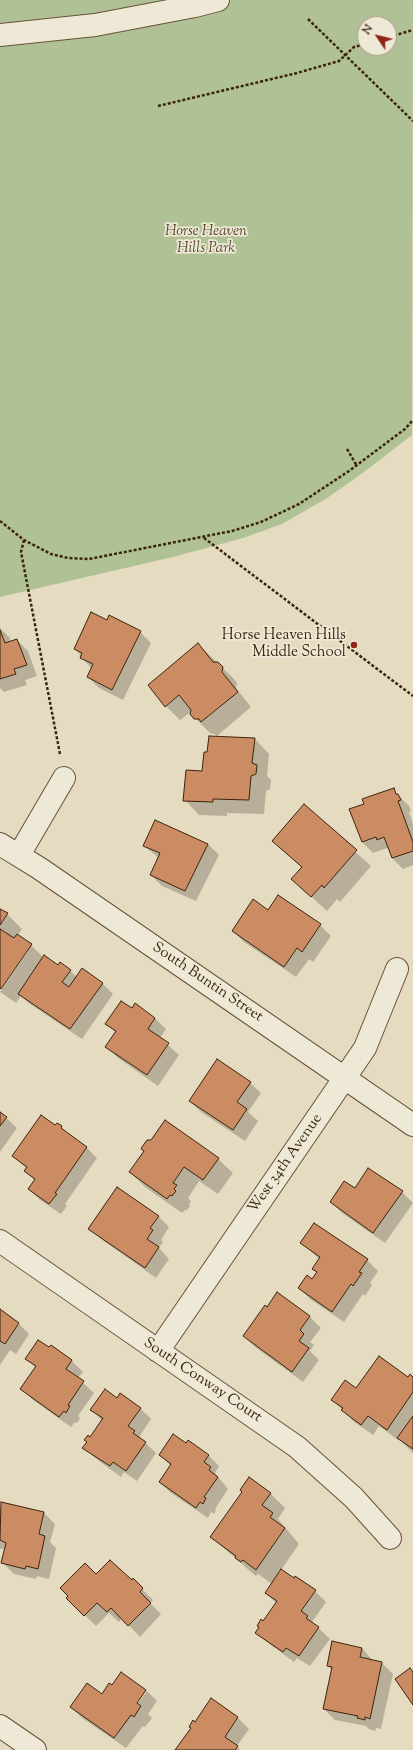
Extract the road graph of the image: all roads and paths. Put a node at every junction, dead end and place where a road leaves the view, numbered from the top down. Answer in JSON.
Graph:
{"nodes":[{"id":1,"x":218,"y":0,"type":"edge"},
{"id":2,"x":308,"y":19,"type":"dead end"},
{"id":3,"x":413,"y":30,"type":"edge"},
{"id":4,"x":0,"y":34,"type":"edge"},
{"id":5,"x":397,"y":35,"type":"edge"},
{"id":6,"x":357,"y":46,"type":"edge"},
{"id":7,"x":346,"y":55,"type":"junction"},
{"id":8,"x":158,"y":106,"type":"dead end"},
{"id":9,"x":413,"y":121,"type":"edge"},
{"id":10,"x":413,"y":420,"type":"edge"},
{"id":11,"x":347,"y":449,"type":"dead end"},
{"id":12,"x":357,"y":466,"type":"junction"},
{"id":13,"x":0,"y":521,"type":"edge"},
{"id":14,"x":204,"y":538,"type":"junction"},
{"id":15,"x":24,"y":540,"type":"junction"},
{"id":16,"x":413,"y":696,"type":"edge"},
{"id":17,"x":64,"y":778,"type":"joint"},
{"id":18,"x":9,"y":850,"type":"edge"},
{"id":19,"x":397,"y":969,"type":"dead end"},
{"id":20,"x":346,"y":1078,"type":"junction"},
{"id":21,"x":413,"y":1125,"type":"edge"},
{"id":22,"x":0,"y":1241,"type":"edge"},
{"id":23,"x":158,"y":1350,"type":"junction"},
{"id":24,"x":390,"y":1538,"type":"dead end"},
{"id":25,"x":0,"y":1726,"type":"edge"},
{"id":26,"x":35,"y":1750,"type":"edge"}],
"edges":[{"from":1,"to":4,"type":"street"},
{"from":2,"to":7,"type":"path"},
{"from":3,"to":5,"type":"path"},
{"from":6,"to":7,"type":"path"},
{"from":7,"to":8,"type":"path"},
{"from":7,"to":9,"type":"path"},
{"from":10,"to":12,"type":"path"},
{"from":11,"to":12,"type":"path"},
{"from":12,"to":14,"type":"path"},
{"from":13,"to":15,"type":"path"},
{"from":14,"to":15,"type":"path"},
{"from":14,"to":16,"type":"path"},
{"from":15,"to":17,"type":"path"},
{"from":17,"to":18,"type":"street"},
{"from":18,"to":20,"type":"street","name":"South Buntin Street"},
{"from":19,"to":20,"type":"street","name":"West 34th Avenue"},
{"from":20,"to":21,"type":"street","name":"South Buntin Street"},
{"from":20,"to":23,"type":"street","name":"West 34th Avenue"},
{"from":22,"to":23,"type":"street","name":"South Conway Court"},
{"from":23,"to":24,"type":"street","name":"South Conway Court"},
{"from":25,"to":26,"type":"street"}]}
